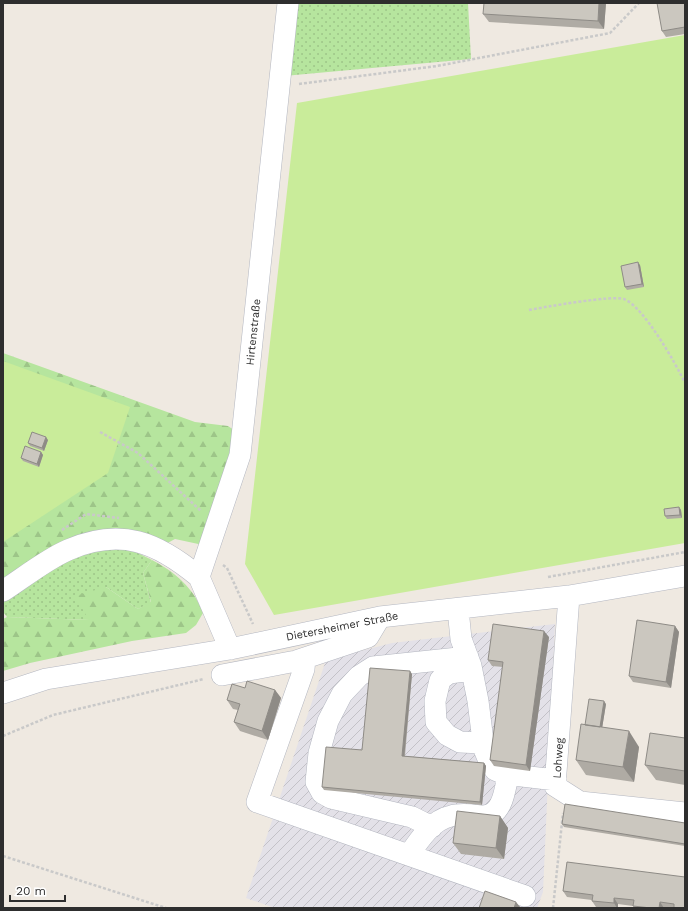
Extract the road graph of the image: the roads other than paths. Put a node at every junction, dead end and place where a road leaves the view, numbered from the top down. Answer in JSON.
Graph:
{"nodes":[{"id":1,"x":288,"y":3,"type":"edge"},
{"id":2,"x":685,"y":576,"type":"edge"},
{"id":3,"x":199,"y":577,"type":"junction"},
{"id":4,"x":3,"y":591,"type":"edge"},
{"id":5,"x":569,"y":596,"type":"junction"},
{"id":6,"x":458,"y":609,"type":"junction"},
{"id":7,"x":380,"y":617,"type":"junction"},
{"id":8,"x":230,"y":649,"type":"junction"},
{"id":9,"x":305,"y":658,"type":"junction"},
{"id":10,"x":470,"y":664,"type":"junction"},
{"id":11,"x":222,"y":675,"type":"road end"},
{"id":12,"x":3,"y":693,"type":"edge"},
{"id":13,"x":483,"y":743,"type":"junction"},
{"id":14,"x":508,"y":775,"type":"junction"},
{"id":15,"x":560,"y":786,"type":"junction"},
{"id":16,"x":685,"y":813,"type":"edge"},
{"id":17,"x":432,"y":827,"type":"junction"},
{"id":18,"x":409,"y":855,"type":"junction"},
{"id":19,"x":525,"y":896,"type":"dead end"}],
"edges":[{"from":1,"to":3,"type":"street","name":"Hirtenstraße"},
{"from":2,"to":5,"type":"street","name":"Dietersheimer Straße"},
{"from":3,"to":4,"type":"street"},
{"from":3,"to":8,"type":"street"},
{"from":5,"to":6,"type":"street","name":"Dietersheimer Straße"},
{"from":5,"to":15,"type":"street","name":"Lohweg"},
{"from":6,"to":7,"type":"street","name":"Dietersheimer Straße"},
{"from":6,"to":10,"type":"street"},
{"from":7,"to":8,"type":"street","name":"Dietersheimer Straße"},
{"from":7,"to":9,"type":"street"},
{"from":8,"to":12,"type":"street","name":"Dietersheimer Straße"},
{"from":9,"to":11,"type":"street"},
{"from":9,"to":18,"type":"street"},
{"from":10,"to":13,"type":"street"},
{"from":10,"to":13,"type":"street"},
{"from":10,"to":17,"type":"street"},
{"from":13,"to":14,"type":"street"},
{"from":14,"to":15,"type":"street"},
{"from":14,"to":17,"type":"street"},
{"from":15,"to":16,"type":"street","name":"Lohweg"},
{"from":17,"to":18,"type":"street"},
{"from":18,"to":19,"type":"street"}]}
